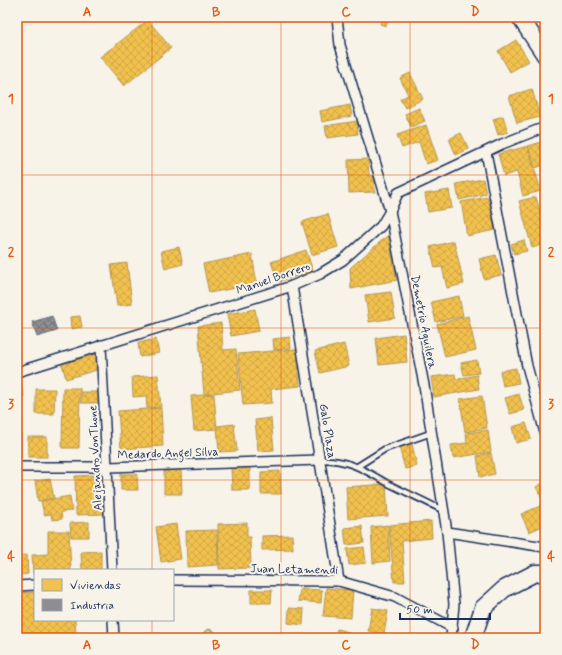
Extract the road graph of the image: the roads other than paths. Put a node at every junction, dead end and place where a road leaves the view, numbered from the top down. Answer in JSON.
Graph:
{"nodes":[{"id":1,"x":337,"y":17,"type":"edge"},
{"id":2,"x":520,"y":17,"type":"edge"},
{"id":3,"x":545,"y":55,"type":"edge"},
{"id":4,"x":545,"y":127,"type":"edge"},
{"id":5,"x":486,"y":152,"type":"junction"},
{"id":6,"x":390,"y":211,"type":"junction"},
{"id":7,"x":292,"y":286,"type":"junction"},
{"id":8,"x":101,"y":345,"type":"junction"},
{"id":9,"x":17,"y":372,"type":"edge"},
{"id":10,"x":431,"y":433,"type":"junction"},
{"id":11,"x":545,"y":433,"type":"edge"},
{"id":12,"x":320,"y":460,"type":"junction"},
{"id":13,"x":358,"y":466,"type":"junction"},
{"id":14,"x":17,"y":467,"type":"edge"},
{"id":15,"x":108,"y":467,"type":"junction"},
{"id":16,"x":442,"y":510,"type":"junction"},
{"id":17,"x":446,"y":532,"type":"junction"},
{"id":18,"x":545,"y":547,"type":"edge"},
{"id":19,"x":112,"y":569,"type":"edge"},
{"id":20,"x":545,"y":573,"type":"edge"},
{"id":21,"x":174,"y":580,"type":"edge"},
{"id":22,"x":339,"y":581,"type":"junction"},
{"id":23,"x":34,"y":585,"type":"edge"},
{"id":24,"x":17,"y":586,"type":"edge"},
{"id":25,"x":114,"y":621,"type":"edge"},
{"id":26,"x":453,"y":628,"type":"junction"},
{"id":27,"x":114,"y":638,"type":"edge"},
{"id":28,"x":451,"y":638,"type":"edge"},
{"id":29,"x":473,"y":638,"type":"edge"}],
"edges":[{"from":1,"to":6,"type":"street","name":"Demetrio Aguilera"},
{"from":2,"to":3,"type":"highway"},
{"from":4,"to":5,"type":"street","name":"Manuel Borrero"},
{"from":5,"to":6,"type":"street","name":"Manuel Borrero"},
{"from":5,"to":11,"type":"street"},
{"from":6,"to":7,"type":"street","name":"Manuel Borrero"},
{"from":6,"to":10,"type":"street","name":"Demetrio Aguilera"},
{"from":7,"to":8,"type":"street","name":"Manuel Borrero"},
{"from":7,"to":12,"type":"street","name":"Galo Plaza"},
{"from":8,"to":9,"type":"street","name":"Manuel Borrero"},
{"from":8,"to":15,"type":"street","name":"Alejandro VonThone"},
{"from":10,"to":13,"type":"lane"},
{"from":10,"to":16,"type":"street","name":"Demetrio Aguilera"},
{"from":12,"to":13,"type":"lane"},
{"from":12,"to":15,"type":"street","name":"Medardo Angel Silva"},
{"from":12,"to":22,"type":"street","name":"Galo Plaza"},
{"from":13,"to":16,"type":"lane"},
{"from":14,"to":15,"type":"street","name":"Medardo Angel Silva"},
{"from":15,"to":19,"type":"street","name":"Alejandro VonThone"},
{"from":16,"to":17,"type":"street","name":"Demetrio Aguilera"},
{"from":17,"to":18,"type":"street"},
{"from":17,"to":26,"type":"street","name":"Demetrio Aguilera"},
{"from":20,"to":29,"type":"highway"},
{"from":21,"to":22,"type":"street","name":"Juan Letamendi"},
{"from":22,"to":26,"type":"street","name":"Juan Letamendi"},
{"from":23,"to":24,"type":"street"},
{"from":25,"to":27,"type":"street"},
{"from":26,"to":28,"type":"street","name":"Demetrio Aguilera"}]}
